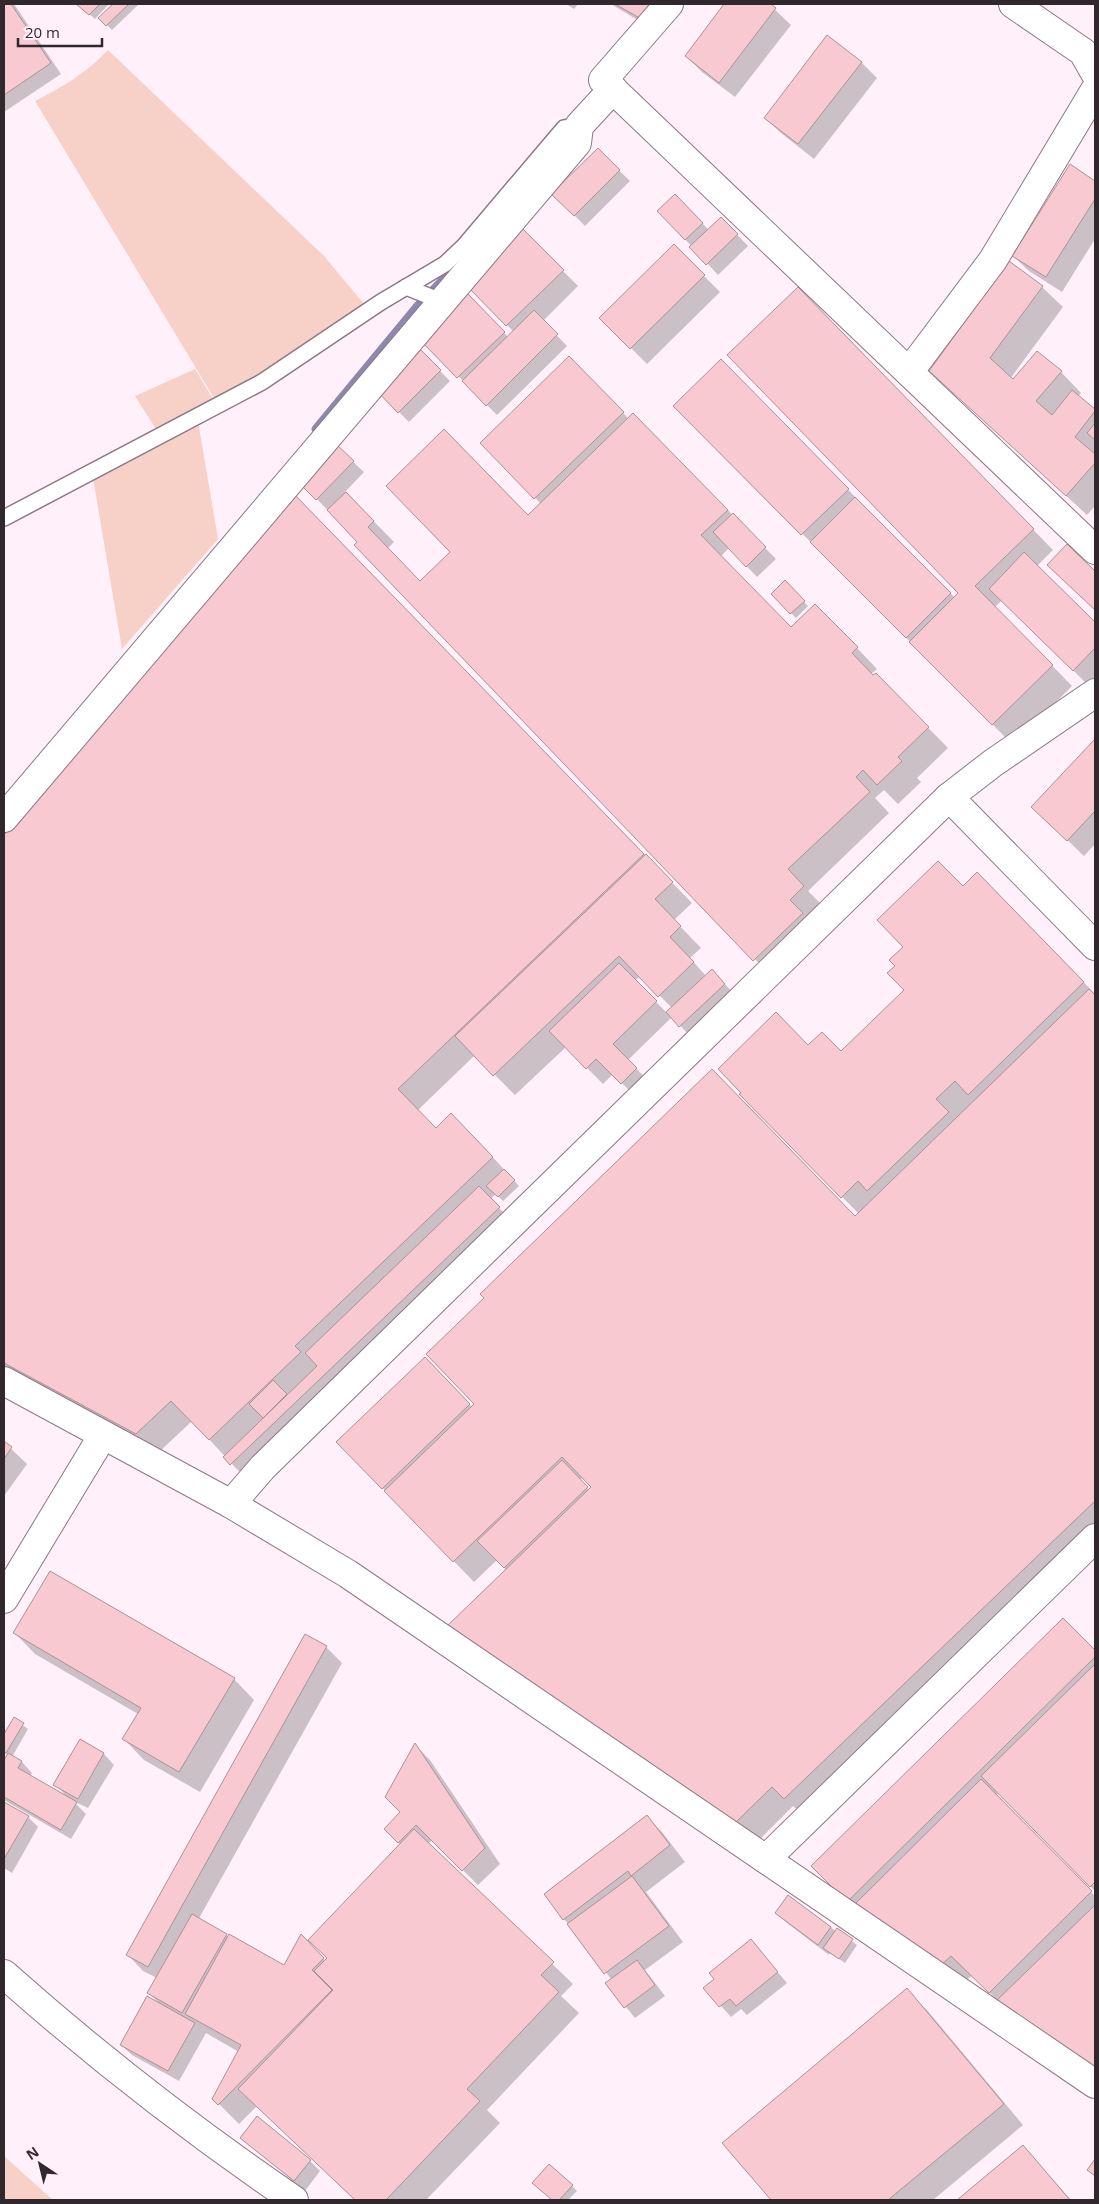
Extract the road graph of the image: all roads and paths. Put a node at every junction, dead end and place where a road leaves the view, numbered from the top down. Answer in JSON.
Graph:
{"nodes":[{"id":1,"x":669,"y":4,"type":"edge"},
{"id":2,"x":1013,"y":4,"type":"edge"},
{"id":3,"x":1091,"y":54,"type":"edge"},
{"id":4,"x":613,"y":88,"type":"junction"},
{"id":5,"x":1095,"y":90,"type":"edge"},
{"id":6,"x":579,"y":126,"type":"junction"},
{"id":7,"x":406,"y":287,"type":"junction"},
{"id":8,"x":432,"y":298,"type":"junction"},
{"id":9,"x":914,"y":367,"type":"junction"},
{"id":10,"x":4,"y":518,"type":"edge"},
{"id":11,"x":1095,"y":550,"type":"edge"},
{"id":12,"x":1095,"y":693,"type":"edge"},
{"id":13,"x":949,"y":797,"type":"junction"},
{"id":14,"x":4,"y":818,"type":"edge"},
{"id":15,"x":1095,"y":946,"type":"edge"},
{"id":16,"x":4,"y":1380,"type":"edge"},
{"id":17,"x":103,"y":1435,"type":"junction"},
{"id":18,"x":231,"y":1504,"type":"junction"},
{"id":19,"x":1095,"y":1538,"type":"edge"},
{"id":20,"x":4,"y":1599,"type":"edge"},
{"id":21,"x":766,"y":1859,"type":"junction"},
{"id":22,"x":4,"y":1974,"type":"edge"},
{"id":23,"x":1095,"y":2084,"type":"edge"},
{"id":24,"x":294,"y":2200,"type":"edge"}],
"edges":[{"from":1,"to":4,"type":"street"},
{"from":2,"to":3,"type":"street"},
{"from":4,"to":6,"type":"street"},
{"from":4,"to":9,"type":"street"},
{"from":5,"to":9,"type":"street"},
{"from":6,"to":7,"type":"lane"},
{"from":6,"to":8,"type":"street"},
{"from":7,"to":8,"type":"lane"},
{"from":7,"to":10,"type":"lane"},
{"from":8,"to":14,"type":"street"},
{"from":9,"to":11,"type":"street"},
{"from":12,"to":13,"type":"street"},
{"from":13,"to":15,"type":"street"},
{"from":13,"to":18,"type":"street"},
{"from":16,"to":17,"type":"street"},
{"from":17,"to":18,"type":"street"},
{"from":17,"to":20,"type":"street"},
{"from":18,"to":21,"type":"street"},
{"from":19,"to":21,"type":"street"},
{"from":21,"to":23,"type":"street"},
{"from":22,"to":24,"type":"street"}]}
